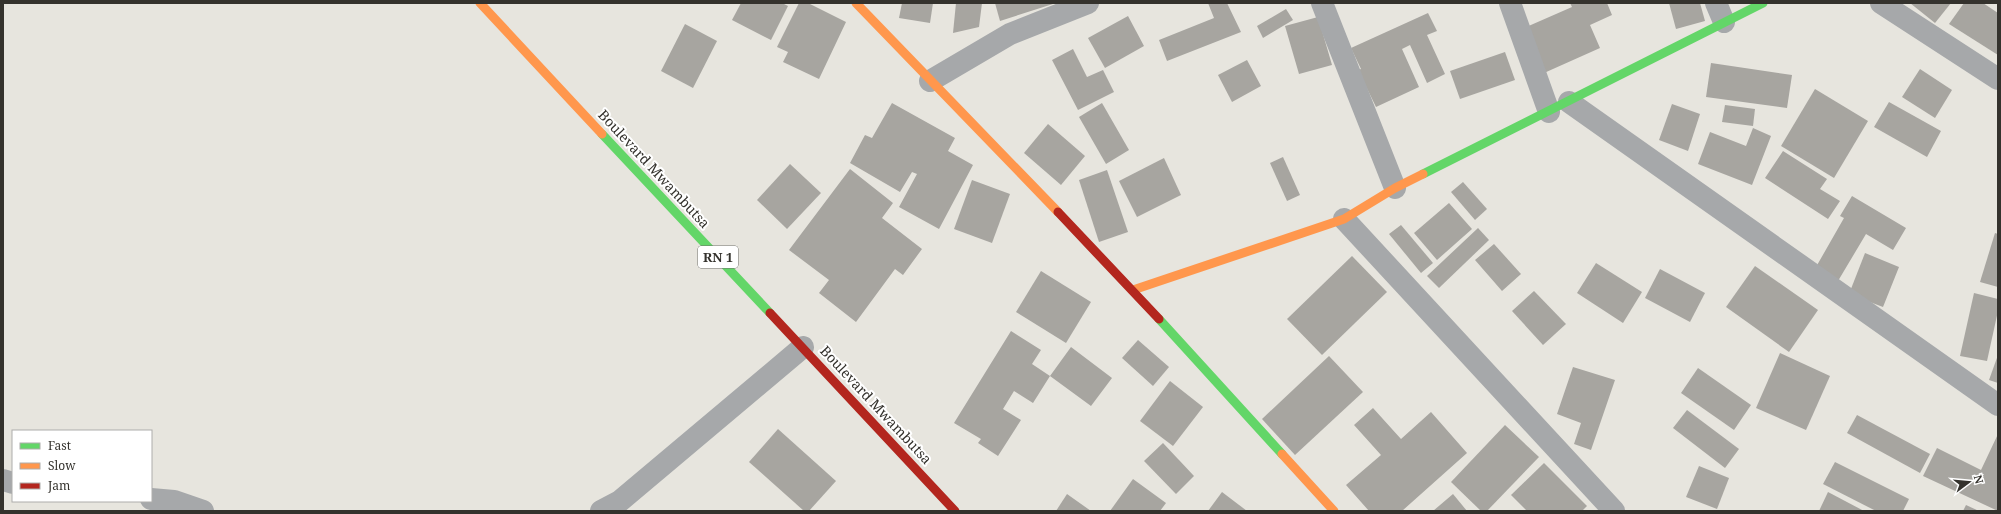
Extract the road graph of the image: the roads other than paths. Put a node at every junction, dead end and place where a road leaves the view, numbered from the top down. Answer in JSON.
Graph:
{"nodes":[{"id":1,"x":856,"y":3,"type":"edge"},
{"id":2,"x":1088,"y":3,"type":"edge"},
{"id":3,"x":1322,"y":3,"type":"edge"},
{"id":4,"x":1510,"y":3,"type":"edge"},
{"id":5,"x":1762,"y":3,"type":"edge"},
{"id":6,"x":1881,"y":3,"type":"edge"},
{"id":7,"x":487,"y":7,"type":"edge"},
{"id":8,"x":1720,"y":12,"type":"edge"},
{"id":9,"x":1998,"y":78,"type":"edge"},
{"id":10,"x":930,"y":81,"type":"junction"},
{"id":11,"x":1569,"y":102,"type":"junction"},
{"id":12,"x":1549,"y":112,"type":"junction"},
{"id":13,"x":1395,"y":188,"type":"junction"},
{"id":14,"x":1344,"y":220,"type":"junction"},
{"id":15,"x":1133,"y":290,"type":"junction"},
{"id":16,"x":803,"y":347,"type":"junction"},
{"id":17,"x":1998,"y":406,"type":"edge"},
{"id":18,"x":152,"y":499,"type":"edge"},
{"id":19,"x":203,"y":511,"type":"edge"},
{"id":20,"x":601,"y":511,"type":"edge"},
{"id":21,"x":955,"y":511,"type":"edge"},
{"id":22,"x":1334,"y":511,"type":"edge"},
{"id":23,"x":1614,"y":511,"type":"edge"}],
"edges":[{"from":1,"to":10,"type":"main road"},
{"from":2,"to":10,"type":"street"},
{"from":3,"to":13,"type":"street"},
{"from":4,"to":12,"type":"street"},
{"from":5,"to":8,"type":"main road"},
{"from":6,"to":9,"type":"street"},
{"from":7,"to":16,"type":"main road","name":"Boulevard Mwambutsa","number":"RN 1"},
{"from":8,"to":11,"type":"main road"},
{"from":10,"to":15,"type":"main road"},
{"from":11,"to":12,"type":"main road"},
{"from":11,"to":17,"type":"street"},
{"from":12,"to":13,"type":"main road"},
{"from":13,"to":14,"type":"main road"},
{"from":14,"to":15,"type":"main road"},
{"from":14,"to":23,"type":"street"},
{"from":15,"to":22,"type":"main road"},
{"from":16,"to":20,"type":"street"},
{"from":16,"to":21,"type":"main road","name":"Boulevard Mwambutsa","number":"RN 1"},
{"from":18,"to":19,"type":"street"}]}
